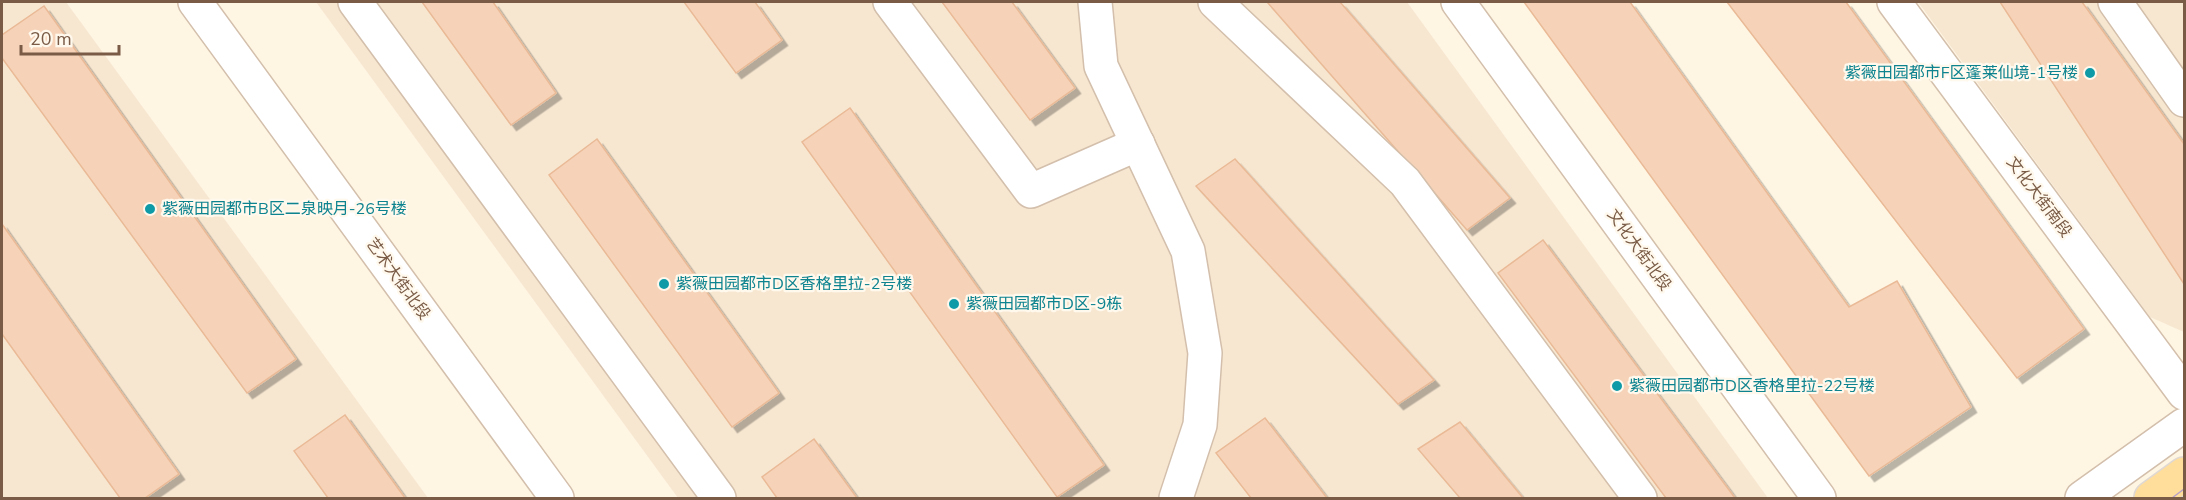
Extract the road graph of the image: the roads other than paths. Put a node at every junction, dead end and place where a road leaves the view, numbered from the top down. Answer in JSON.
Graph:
{"nodes":[{"id":1,"x":195,"y":2,"type":"edge"},
{"id":2,"x":355,"y":2,"type":"edge"},
{"id":3,"x":890,"y":2,"type":"edge"},
{"id":4,"x":1095,"y":2,"type":"edge"},
{"id":5,"x":1215,"y":2,"type":"edge"},
{"id":6,"x":1458,"y":2,"type":"edge"},
{"id":7,"x":1894,"y":2,"type":"edge"},
{"id":8,"x":2115,"y":2,"type":"edge"},
{"id":9,"x":2184,"y":100,"type":"edge"},
{"id":10,"x":1138,"y":144,"type":"junction"},
{"id":11,"x":2184,"y":393,"type":"edge"},
{"id":12,"x":2184,"y":424,"type":"edge"},
{"id":13,"x":2184,"y":474,"type":"edge"},
{"id":14,"x":557,"y":498,"type":"edge"},
{"id":15,"x":719,"y":498,"type":"edge"},
{"id":16,"x":1176,"y":498,"type":"edge"},
{"id":17,"x":1640,"y":498,"type":"edge"},
{"id":18,"x":1819,"y":498,"type":"edge"},
{"id":19,"x":2082,"y":498,"type":"edge"},
{"id":20,"x":2151,"y":498,"type":"edge"}],
"edges":[{"from":1,"to":14,"type":"street","name":"艺术大街北段"},
{"from":2,"to":15,"type":"street"},
{"from":3,"to":10,"type":"street"},
{"from":4,"to":10,"type":"street"},
{"from":5,"to":17,"type":"street"},
{"from":6,"to":18,"type":"street","name":"文化大街北段"},
{"from":7,"to":11,"type":"street","name":"文化大街南段"},
{"from":8,"to":9,"type":"street"},
{"from":10,"to":16,"type":"street"},
{"from":12,"to":19,"type":"street"},
{"from":13,"to":20,"type":"main road"}]}
